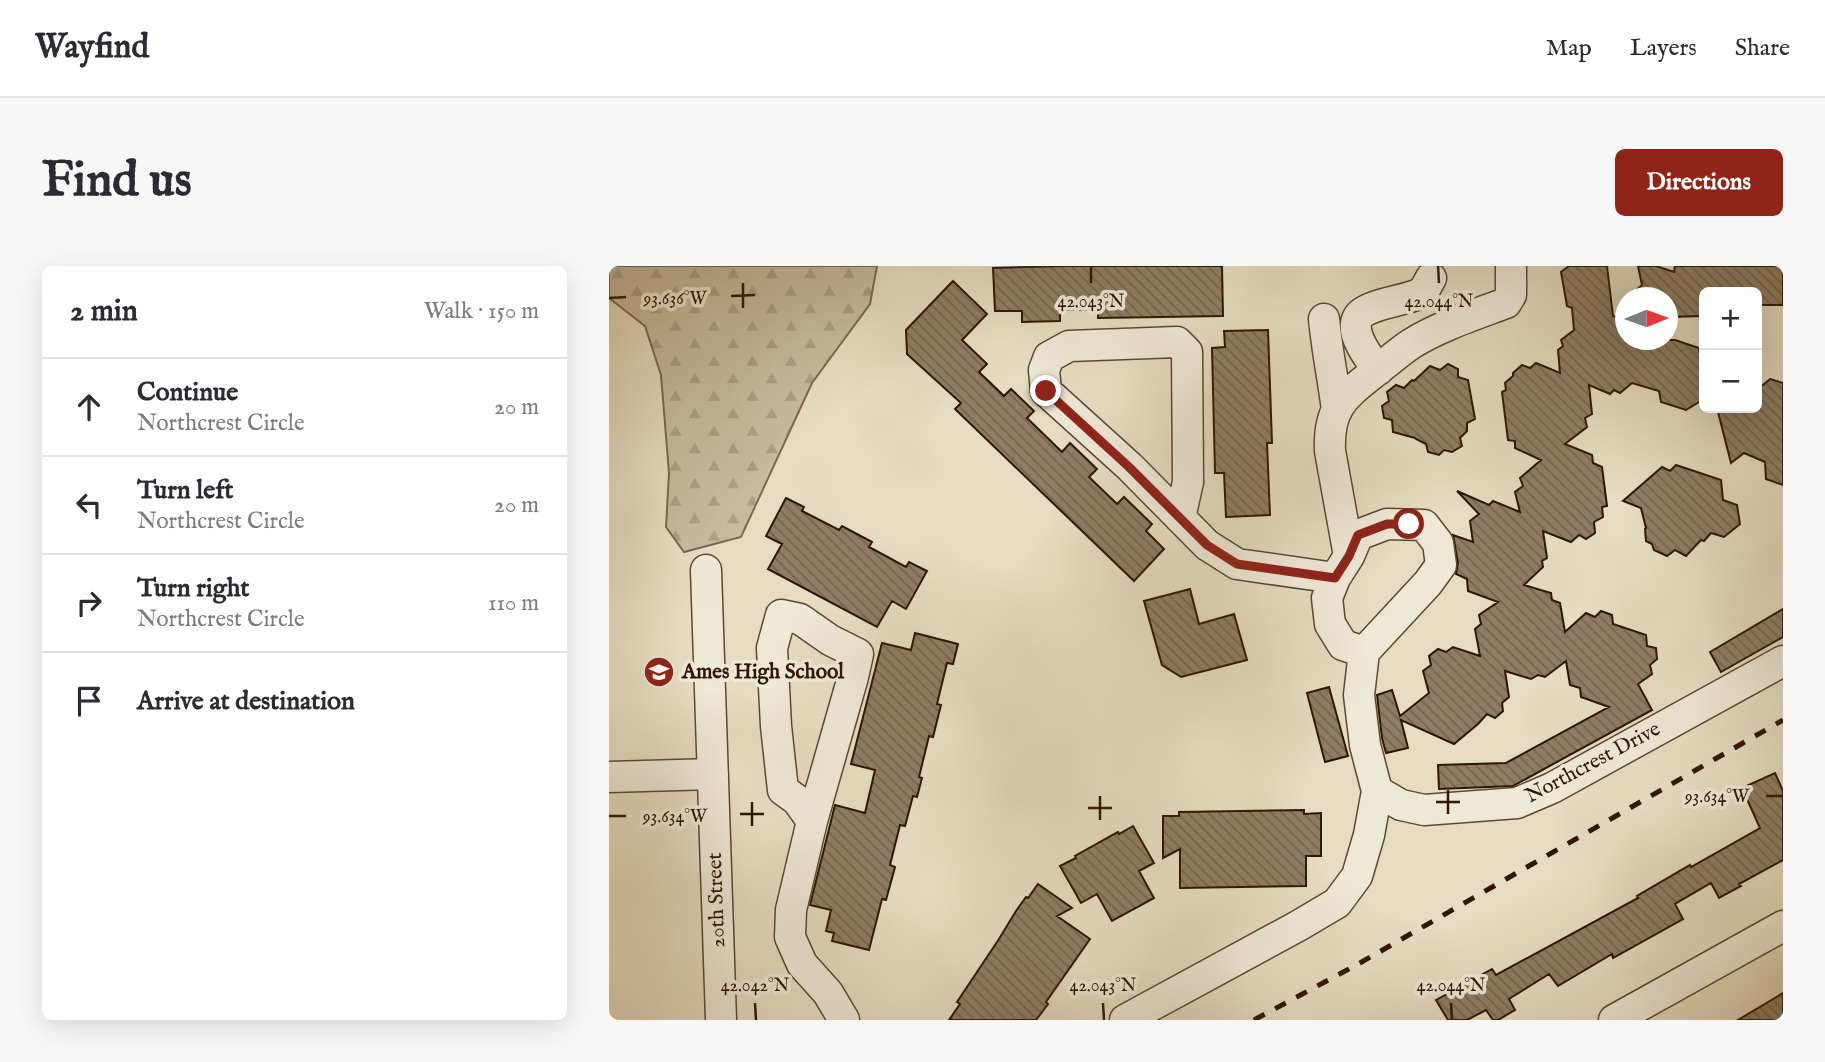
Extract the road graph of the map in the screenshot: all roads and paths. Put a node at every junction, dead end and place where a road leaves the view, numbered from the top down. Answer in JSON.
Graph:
{"nodes":[{"id":1,"x":1511,"y":266,"type":"edge"},
{"id":2,"x":1431,"y":278,"type":"dead end"},
{"id":3,"x":1324,"y":319,"type":"dead end"},
{"id":4,"x":1378,"y":370,"type":"junction"},
{"id":5,"x":1337,"y":410,"type":"junction"},
{"id":6,"x":1180,"y":518,"type":"junction"},
{"id":7,"x":1342,"y":567,"type":"junction"},
{"id":8,"x":706,"y":570,"type":"dead end"},
{"id":9,"x":1364,"y":652,"type":"junction"},
{"id":10,"x":1783,"y":661,"type":"edge"},
{"id":11,"x":713,"y":774,"type":"junction"},
{"id":12,"x":609,"y":777,"type":"edge"},
{"id":13,"x":1377,"y":791,"type":"junction"},
{"id":14,"x":812,"y":821,"type":"junction"},
{"id":15,"x":1783,"y":926,"type":"edge"},
{"id":16,"x":721,"y":1020,"type":"edge"},
{"id":17,"x":844,"y":1020,"type":"edge"},
{"id":18,"x":1125,"y":1020,"type":"edge"},
{"id":19,"x":1614,"y":1020,"type":"edge"}],
"edges":[{"from":1,"to":4,"type":"street"},
{"from":2,"to":4,"type":"street"},
{"from":3,"to":5,"type":"street"},
{"from":4,"to":5,"type":"street"},
{"from":5,"to":7,"type":"street"},
{"from":6,"to":6,"type":"street"},
{"from":6,"to":7,"type":"street"},
{"from":7,"to":9,"type":"street"},
{"from":7,"to":9,"type":"street"},
{"from":8,"to":11,"type":"street","name":"20th Street"},
{"from":9,"to":13,"type":"street"},
{"from":10,"to":13,"type":"street","name":"Northcrest Drive"},
{"from":11,"to":12,"type":"street"},
{"from":11,"to":16,"type":"street","name":"20th Street"},
{"from":13,"to":18,"type":"street"},
{"from":14,"to":14,"type":"street"},
{"from":14,"to":17,"type":"street"},
{"from":15,"to":19,"type":"street"}]}
